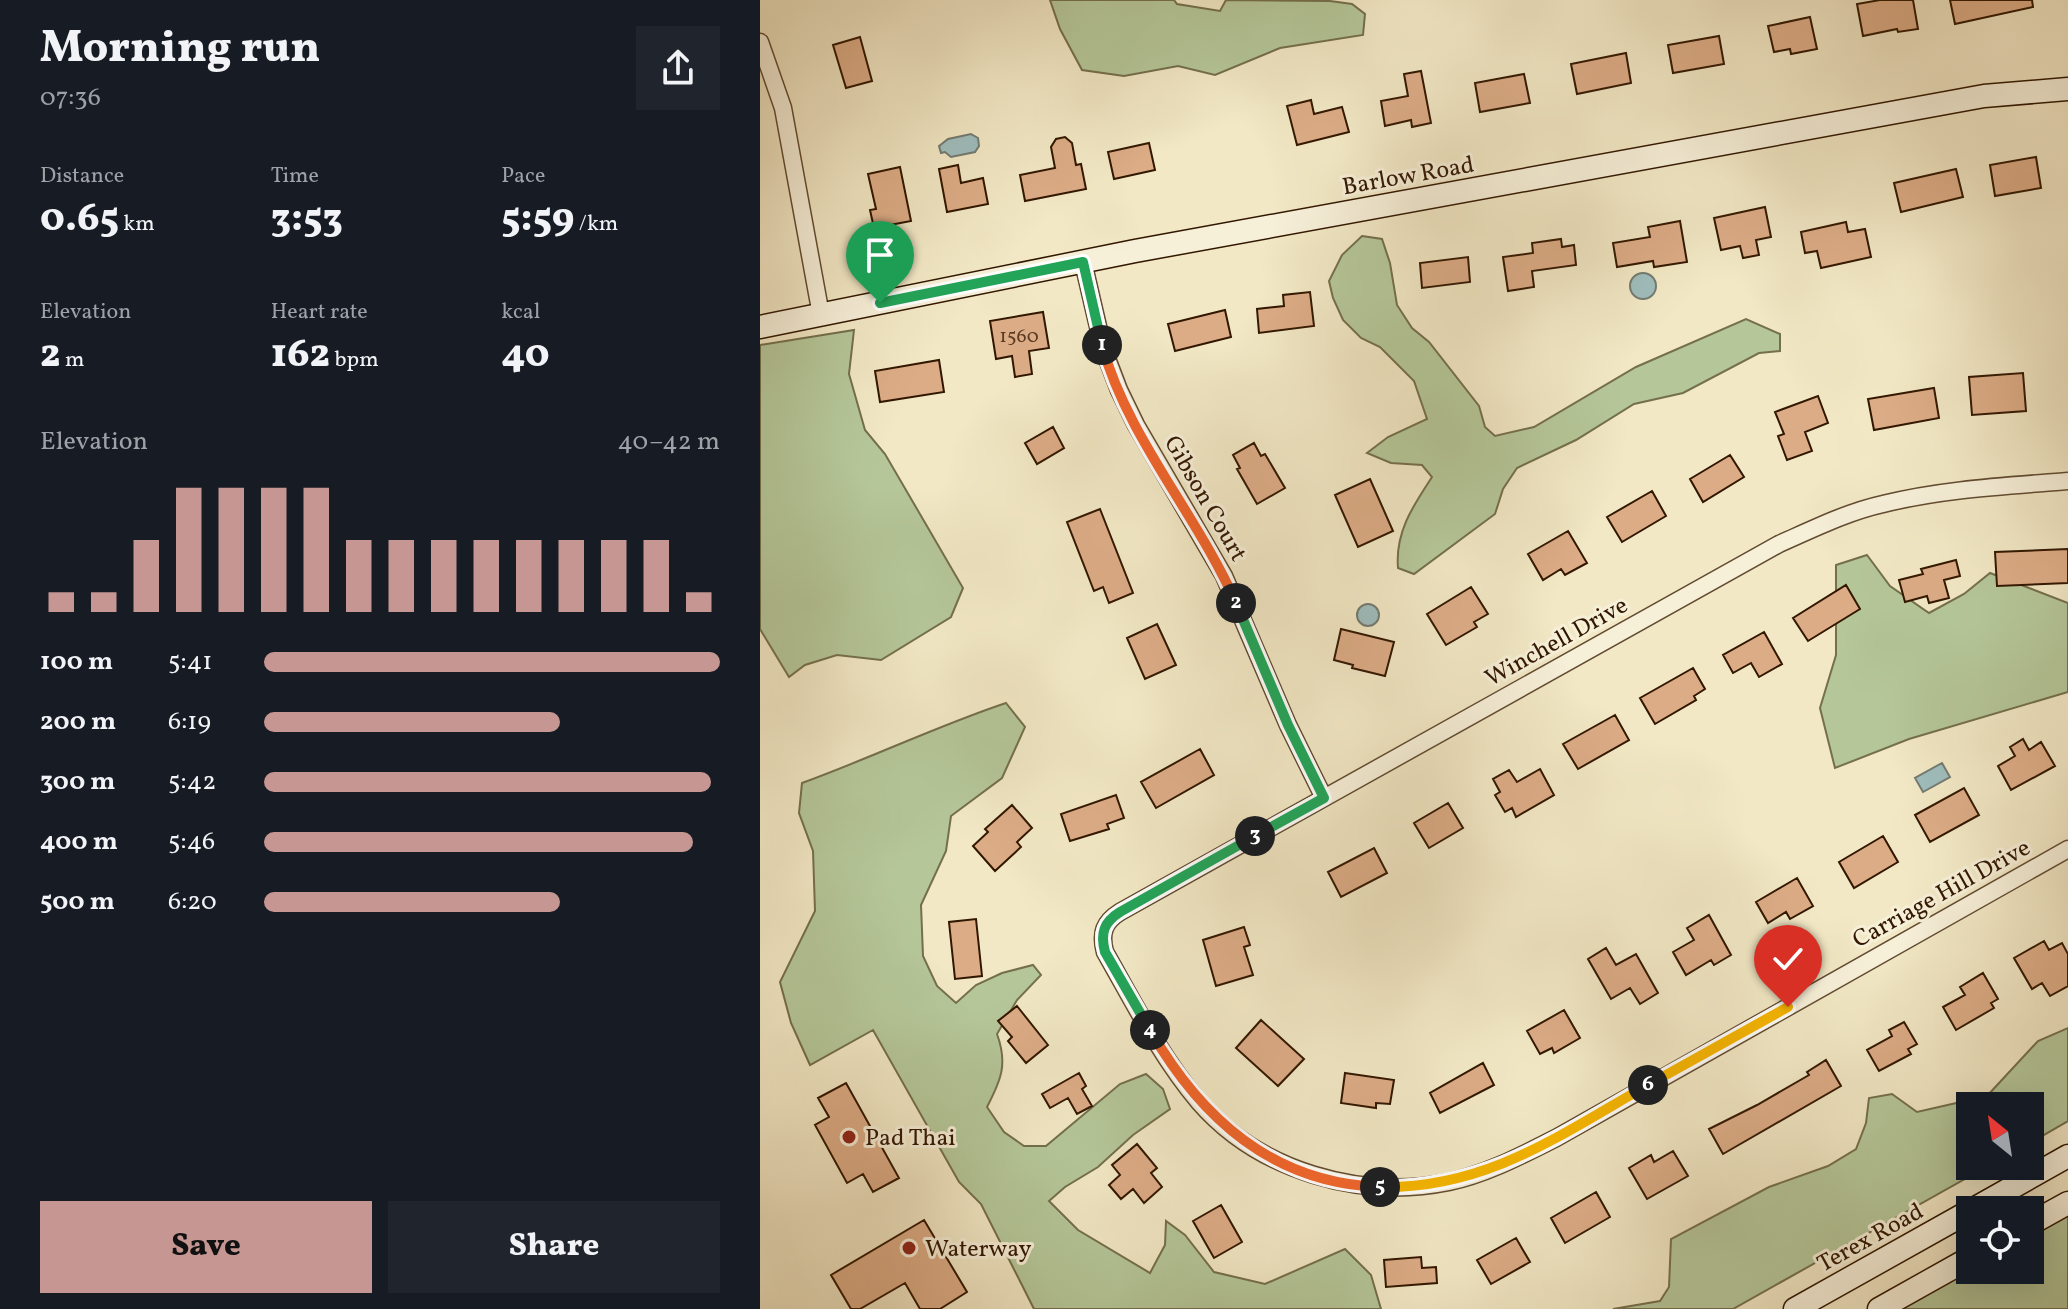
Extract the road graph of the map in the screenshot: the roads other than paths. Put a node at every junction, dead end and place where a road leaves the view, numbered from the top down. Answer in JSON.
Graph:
{"nodes":[{"id":1,"x":760,"y":42,"type":"edge"},
{"id":2,"x":2068,"y":89,"type":"edge"},
{"id":3,"x":1083,"y":262,"type":"junction"},
{"id":4,"x":821,"y":315,"type":"junction"},
{"id":5,"x":760,"y":327,"type":"edge"},
{"id":6,"x":2068,"y":481,"type":"edge"},
{"id":7,"x":1324,"y":798,"type":"junction"},
{"id":8,"x":2068,"y":849,"type":"edge"},
{"id":9,"x":1103,"y":932,"type":"joint"},
{"id":10,"x":2068,"y":1156,"type":"edge"},
{"id":11,"x":1996,"y":1196,"type":"edge"},
{"id":12,"x":2068,"y":1203,"type":"edge"},
{"id":13,"x":2044,"y":1216,"type":"edge"},
{"id":14,"x":1956,"y":1218,"type":"edge"},
{"id":15,"x":1956,"y":1266,"type":"edge"},
{"id":16,"x":1795,"y":1309,"type":"edge"},
{"id":17,"x":1879,"y":1309,"type":"edge"}],
"edges":[{"from":1,"to":4,"type":"street"},
{"from":2,"to":3,"type":"street","name":"Barlow Road"},
{"from":3,"to":4,"type":"street","name":"Barlow Road"},
{"from":3,"to":7,"type":"street","name":"Gibson Court"},
{"from":4,"to":5,"type":"street","name":"Barlow Road"},
{"from":6,"to":7,"type":"street","name":"Winchell Drive"},
{"from":7,"to":9,"type":"street","name":"Winchell Drive"},
{"from":8,"to":9,"type":"street","name":"Carriage Hill Drive"},
{"from":10,"to":11,"type":"street","name":"Terex Road"},
{"from":12,"to":13,"type":"street"},
{"from":14,"to":16,"type":"street","name":"Terex Road"},
{"from":15,"to":17,"type":"street"}]}
